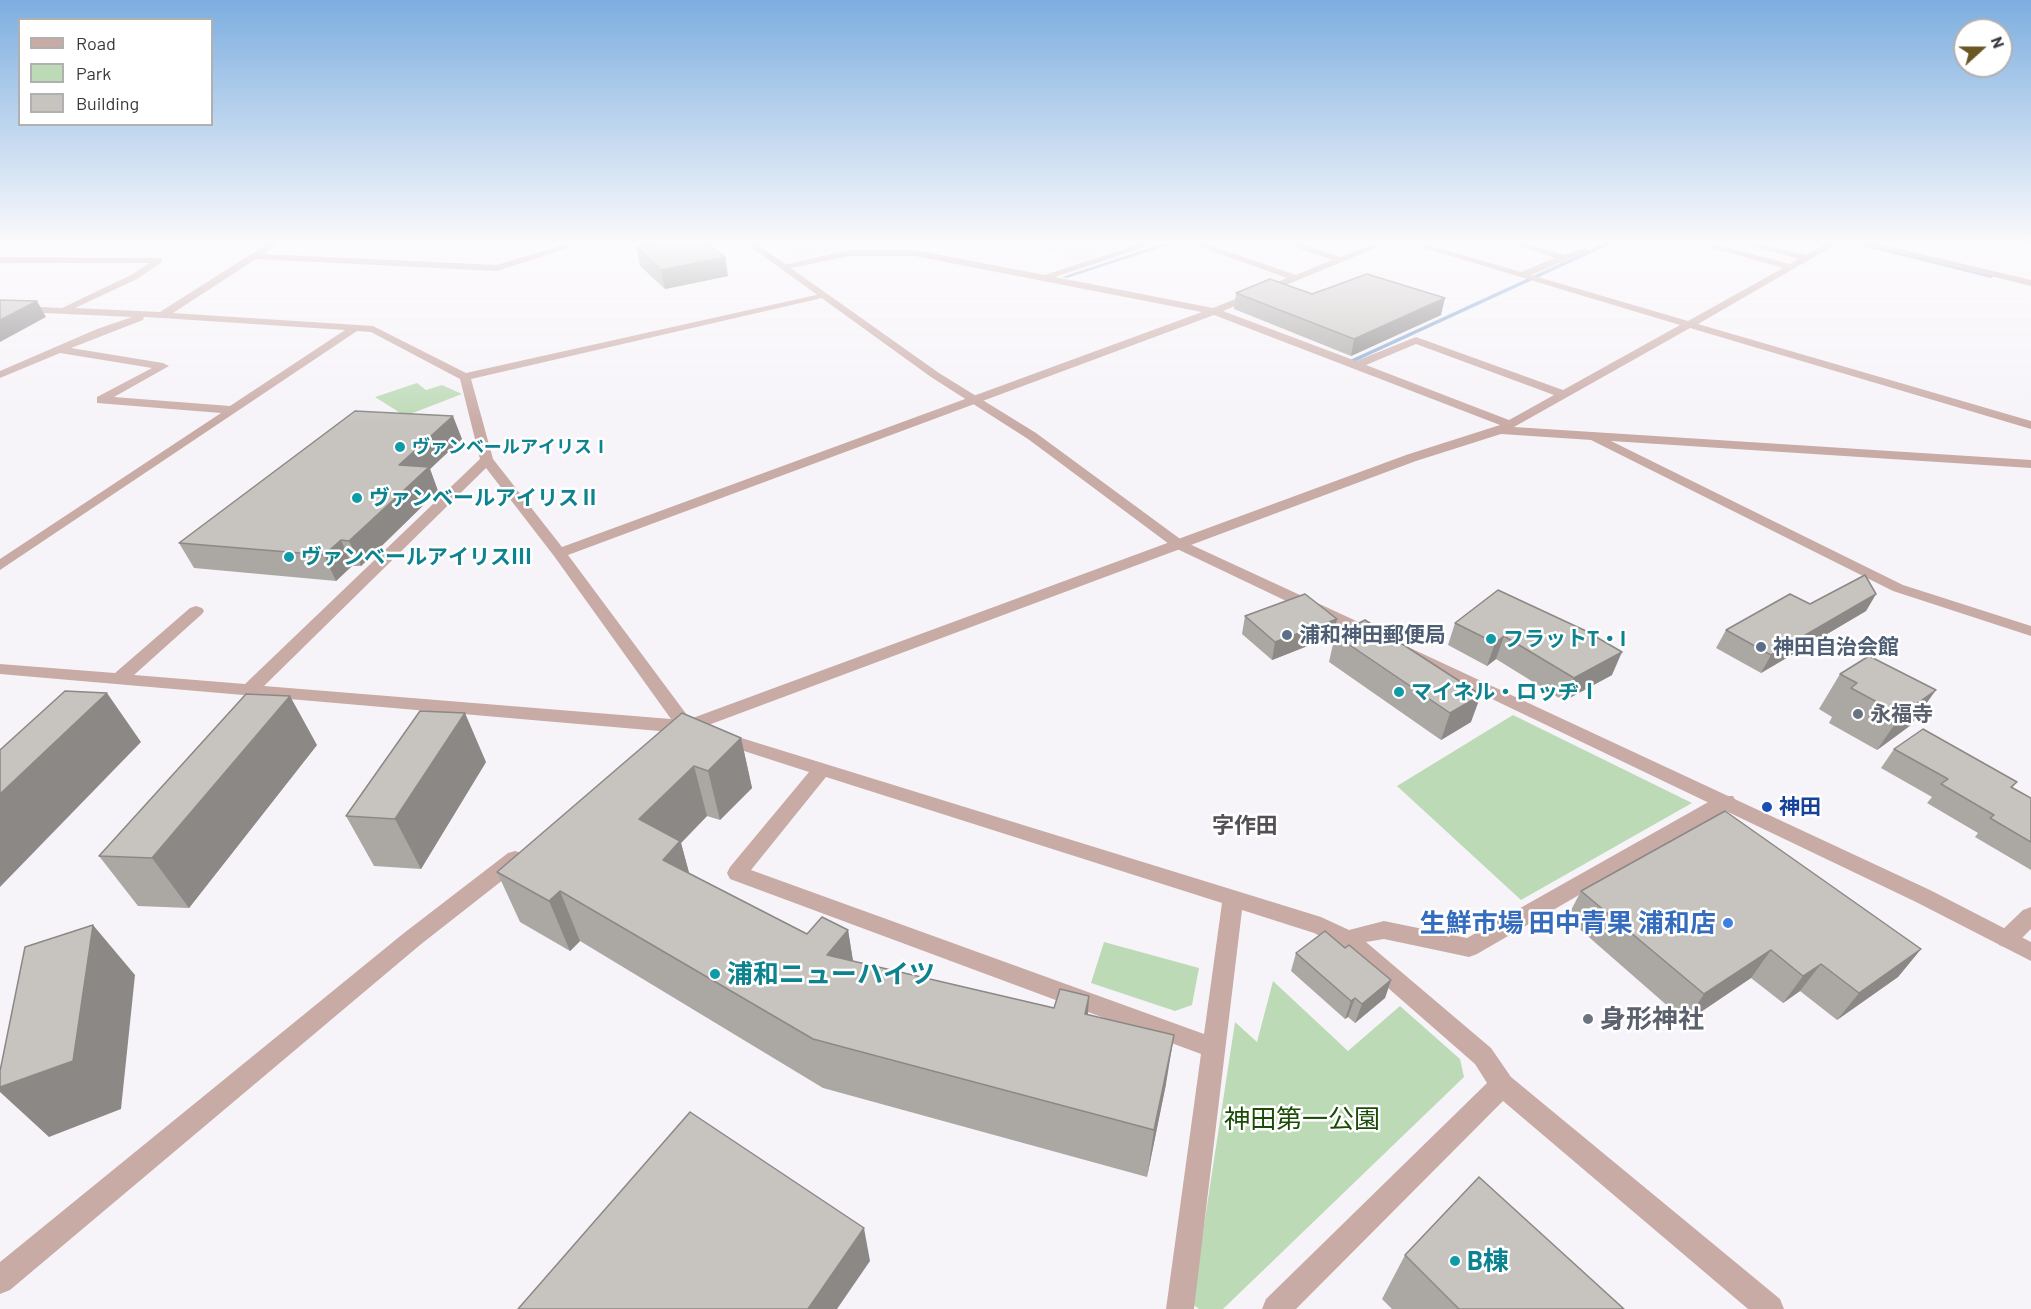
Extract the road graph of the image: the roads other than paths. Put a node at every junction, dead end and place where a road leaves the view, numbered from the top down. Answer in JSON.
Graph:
{"nodes":[{"id":1,"x":78,"y":303,"type":"edge"},
{"id":2,"x":181,"y":303,"type":"edge"},
{"id":3,"x":787,"y":303,"type":"edge"},
{"id":4,"x":834,"y":303,"type":"edge"},
{"id":5,"x":1179,"y":303,"type":"edge"},
{"id":6,"x":1232,"y":303,"type":"edge"},
{"id":7,"x":1616,"y":303,"type":"edge"},
{"id":8,"x":1725,"y":303,"type":"edge"},
{"id":9,"x":0,"y":308,"type":"edge"},
{"id":10,"x":63,"y":310,"type":"junction"},
{"id":11,"x":1214,"y":310,"type":"junction"},
{"id":12,"x":148,"y":315,"type":"junction"},
{"id":13,"x":162,"y":315,"type":"junction"},
{"id":14,"x":1688,"y":324,"type":"junction"},
{"id":15,"x":355,"y":328,"type":"junction"},
{"id":16,"x":58,"y":350,"type":"junction"},
{"id":17,"x":1357,"y":365,"type":"junction"},
{"id":18,"x":0,"y":375,"type":"edge"},
{"id":19,"x":465,"y":377,"type":"junction"},
{"id":20,"x":1562,"y":394,"type":"junction"},
{"id":21,"x":973,"y":399,"type":"junction"},
{"id":22,"x":233,"y":410,"type":"junction"},
{"id":23,"x":2031,"y":425,"type":"edge"},
{"id":24,"x":1504,"y":427,"type":"junction"},
{"id":25,"x":1591,"y":436,"type":"junction"},
{"id":26,"x":487,"y":460,"type":"junction"},
{"id":27,"x":2031,"y":464,"type":"edge"},
{"id":28,"x":1178,"y":544,"type":"junction"},
{"id":29,"x":559,"y":553,"type":"junction"},
{"id":30,"x":0,"y":566,"type":"edge"},
{"id":31,"x":196,"y":611,"type":"dead end"},
{"id":32,"x":2031,"y":631,"type":"edge"},
{"id":33,"x":0,"y":669,"type":"edge"},
{"id":34,"x":119,"y":678,"type":"junction"},
{"id":35,"x":249,"y":690,"type":"junction"},
{"id":36,"x":685,"y":726,"type":"junction"},
{"id":37,"x":657,"y":748,"type":"edge"},
{"id":38,"x":822,"y":769,"type":"junction"},
{"id":39,"x":1726,"y":801,"type":"junction"},
{"id":40,"x":534,"y":844,"type":"edge"},
{"id":41,"x":1233,"y":899,"type":"junction"},
{"id":42,"x":2031,"y":916,"type":"edge"},
{"id":43,"x":2007,"y":939,"type":"junction"},
{"id":44,"x":1348,"y":940,"type":"junction"},
{"id":45,"x":2031,"y":952,"type":"edge"},
{"id":46,"x":1214,"y":1048,"type":"junction"},
{"id":47,"x":1502,"y":1085,"type":"junction"},
{"id":48,"x":0,"y":1280,"type":"edge"},
{"id":49,"x":1180,"y":1309,"type":"edge"},
{"id":50,"x":1276,"y":1309,"type":"edge"},
{"id":51,"x":1770,"y":1309,"type":"edge"}],
"edges":[{"from":1,"to":10,"type":"street"},
{"from":2,"to":13,"type":"street"},
{"from":3,"to":19,"type":"street"},
{"from":4,"to":21,"type":"street"},
{"from":5,"to":11,"type":"street"},
{"from":6,"to":11,"type":"street"},
{"from":7,"to":14,"type":"street"},
{"from":8,"to":14,"type":"street"},
{"from":9,"to":10,"type":"street"},
{"from":10,"to":12,"type":"street"},
{"from":11,"to":17,"type":"street"},
{"from":11,"to":21,"type":"street"},
{"from":12,"to":13,"type":"street"},
{"from":12,"to":16,"type":"street"},
{"from":13,"to":15,"type":"street"},
{"from":14,"to":20,"type":"street"},
{"from":14,"to":23,"type":"street"},
{"from":15,"to":19,"type":"street"},
{"from":15,"to":22,"type":"street"},
{"from":16,"to":18,"type":"street"},
{"from":16,"to":22,"type":"street"},
{"from":17,"to":20,"type":"street"},
{"from":17,"to":24,"type":"street"},
{"from":19,"to":26,"type":"street"},
{"from":20,"to":24,"type":"street"},
{"from":21,"to":28,"type":"street"},
{"from":21,"to":29,"type":"street"},
{"from":22,"to":30,"type":"street"},
{"from":24,"to":25,"type":"street"},
{"from":24,"to":28,"type":"street"},
{"from":25,"to":27,"type":"street"},
{"from":25,"to":32,"type":"street"},
{"from":26,"to":29,"type":"street"},
{"from":26,"to":35,"type":"street"},
{"from":28,"to":36,"type":"street"},
{"from":28,"to":39,"type":"street"},
{"from":29,"to":36,"type":"street"},
{"from":31,"to":34,"type":"street"},
{"from":33,"to":34,"type":"street"},
{"from":34,"to":35,"type":"street"},
{"from":35,"to":36,"type":"street"},
{"from":36,"to":37,"type":"street"},
{"from":36,"to":38,"type":"street"},
{"from":38,"to":41,"type":"street"},
{"from":38,"to":46,"type":"street"},
{"from":39,"to":43,"type":"street"},
{"from":39,"to":44,"type":"street"},
{"from":40,"to":48,"type":"street"},
{"from":41,"to":44,"type":"street"},
{"from":41,"to":46,"type":"street"},
{"from":42,"to":43,"type":"street"},
{"from":43,"to":45,"type":"street"},
{"from":44,"to":47,"type":"street"},
{"from":46,"to":49,"type":"street"},
{"from":47,"to":50,"type":"street"},
{"from":47,"to":51,"type":"street"}]}
